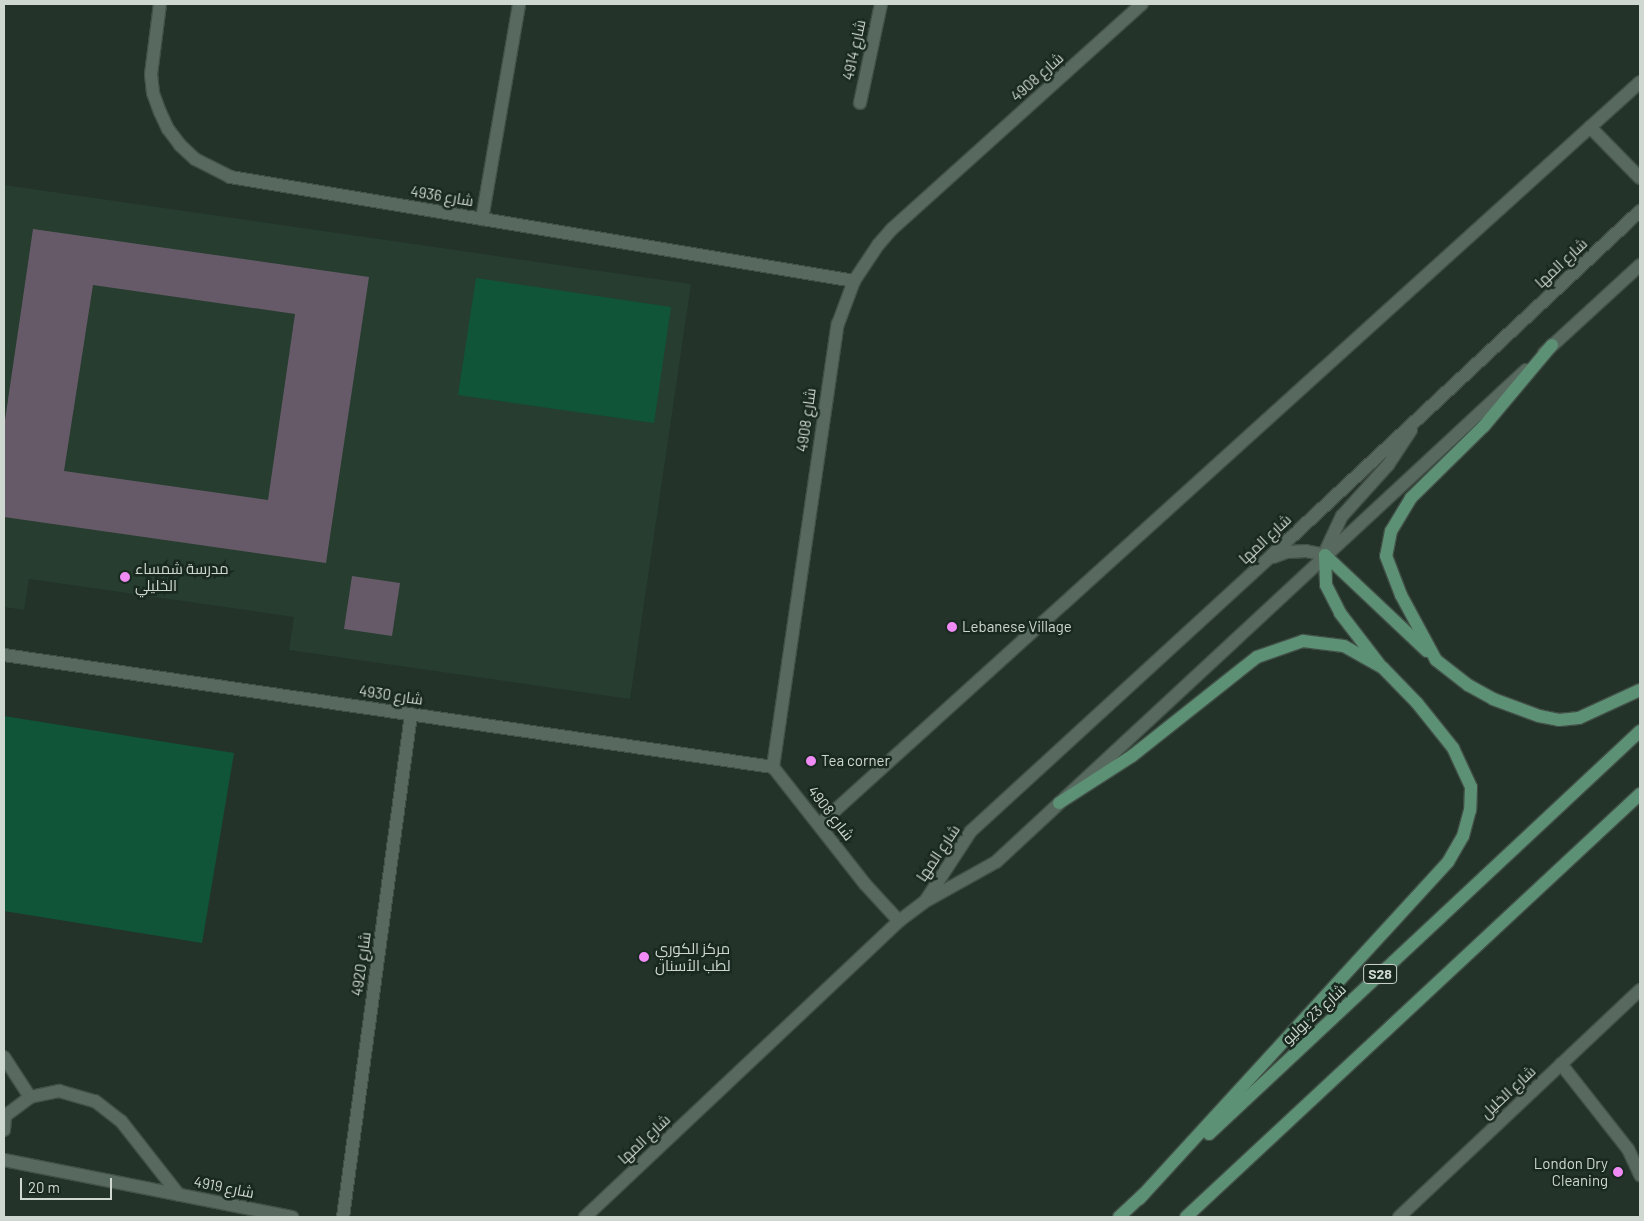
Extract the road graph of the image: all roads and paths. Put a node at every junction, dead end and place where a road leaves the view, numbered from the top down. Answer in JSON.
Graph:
{"nodes":[{"id":1,"x":160,"y":4,"type":"edge"},
{"id":2,"x":519,"y":4,"type":"edge"},
{"id":3,"x":881,"y":4,"type":"edge"},
{"id":4,"x":1142,"y":4,"type":"edge"},
{"id":5,"x":1640,"y":82,"type":"edge"},
{"id":6,"x":860,"y":103,"type":"dead end"},
{"id":7,"x":1590,"y":127,"type":"junction"},
{"id":8,"x":1640,"y":178,"type":"edge"},
{"id":9,"x":1640,"y":211,"type":"edge"},
{"id":10,"x":482,"y":219,"type":"junction"},
{"id":11,"x":1640,"y":265,"type":"edge"},
{"id":12,"x":854,"y":281,"type":"junction"},
{"id":13,"x":1552,"y":346,"type":"junction"},
{"id":14,"x":1418,"y":418,"type":"junction"},
{"id":15,"x":1324,"y":555,"type":"junction"},
{"id":16,"x":1269,"y":558,"type":"junction"},
{"id":17,"x":4,"y":655,"type":"edge"},
{"id":18,"x":1436,"y":660,"type":"junction"},
{"id":19,"x":1382,"y":668,"type":"junction"},
{"id":20,"x":1640,"y":690,"type":"edge"},
{"id":21,"x":411,"y":715,"type":"junction"},
{"id":22,"x":1640,"y":731,"type":"edge"},
{"id":23,"x":773,"y":767,"type":"junction"},
{"id":24,"x":1640,"y":794,"type":"edge"},
{"id":25,"x":1059,"y":803,"type":"junction"},
{"id":26,"x":820,"y":824,"type":"junction"},
{"id":27,"x":924,"y":902,"type":"junction"},
{"id":28,"x":900,"y":921,"type":"junction"},
{"id":29,"x":1640,"y":990,"type":"edge"},
{"id":30,"x":4,"y":1057,"type":"edge"},
{"id":31,"x":1561,"y":1064,"type":"junction"},
{"id":32,"x":30,"y":1097,"type":"junction"},
{"id":33,"x":4,"y":1130,"type":"edge"},
{"id":34,"x":4,"y":1160,"type":"edge"},
{"id":35,"x":1640,"y":1175,"type":"edge"},
{"id":36,"x":179,"y":1195,"type":"junction"},
{"id":37,"x":1139,"y":1199,"type":"junction"},
{"id":38,"x":292,"y":1217,"type":"edge"},
{"id":39,"x":343,"y":1217,"type":"edge"},
{"id":40,"x":585,"y":1217,"type":"edge"},
{"id":41,"x":1119,"y":1217,"type":"edge"},
{"id":42,"x":1186,"y":1217,"type":"edge"},
{"id":43,"x":1399,"y":1217,"type":"edge"}],
"edges":[{"from":1,"to":10,"type":"street","name":"4936 شارع"},
{"from":2,"to":10,"type":"street"},
{"from":3,"to":6,"type":"street","name":"4914 شارع"},
{"from":4,"to":12,"type":"street","name":"4908 شارع"},
{"from":5,"to":7,"type":"street"},
{"from":7,"to":8,"type":"street"},
{"from":7,"to":26,"type":"street"},
{"from":9,"to":14,"type":"street","name":"شارع المها"},
{"from":10,"to":12,"type":"street","name":"4936 شارع"},
{"from":11,"to":13,"type":"street","name":"شارع المها"},
{"from":12,"to":23,"type":"street","name":"4908 شارع"},
{"from":13,"to":15,"type":"street","name":"شارع المها"},
{"from":13,"to":18,"type":"main road"},
{"from":14,"to":15,"type":"street"},
{"from":14,"to":16,"type":"street","name":"شارع المها"},
{"from":15,"to":16,"type":"street"},
{"from":15,"to":18,"type":"main road"},
{"from":15,"to":19,"type":"main road"},
{"from":15,"to":25,"type":"street","name":"شارع المها"},
{"from":16,"to":27,"type":"street","name":"شارع المها"},
{"from":17,"to":21,"type":"street","name":"4930 شارع"},
{"from":18,"to":20,"type":"main road"},
{"from":19,"to":25,"type":"main road"},
{"from":19,"to":37,"type":"main road"},
{"from":21,"to":23,"type":"street","name":"4930 شارع"},
{"from":21,"to":39,"type":"street","name":"4920 شارع"},
{"from":22,"to":37,"type":"main road","name":"شارع 23 يوليو","number":"S28"},
{"from":23,"to":26,"type":"street","name":"4908 شارع"},
{"from":24,"to":42,"type":"main road"},
{"from":25,"to":27,"type":"street","name":"شارع المها"},
{"from":26,"to":28,"type":"street","name":"4908 شارع"},
{"from":27,"to":28,"type":"street","name":"شارع المها"},
{"from":28,"to":40,"type":"street","name":"شارع المها"},
{"from":29,"to":31,"type":"street","name":"شارع الخليل"},
{"from":30,"to":32,"type":"street"},
{"from":31,"to":35,"type":"street"},
{"from":31,"to":43,"type":"street","name":"شارع الخليل"},
{"from":32,"to":33,"type":"street"},
{"from":32,"to":36,"type":"street"},
{"from":34,"to":36,"type":"street","name":"4919 شارع"},
{"from":36,"to":38,"type":"street","name":"4919 شارع"},
{"from":37,"to":41,"type":"main road","name":"شارع 23 يوليو","number":"S28"}]}
